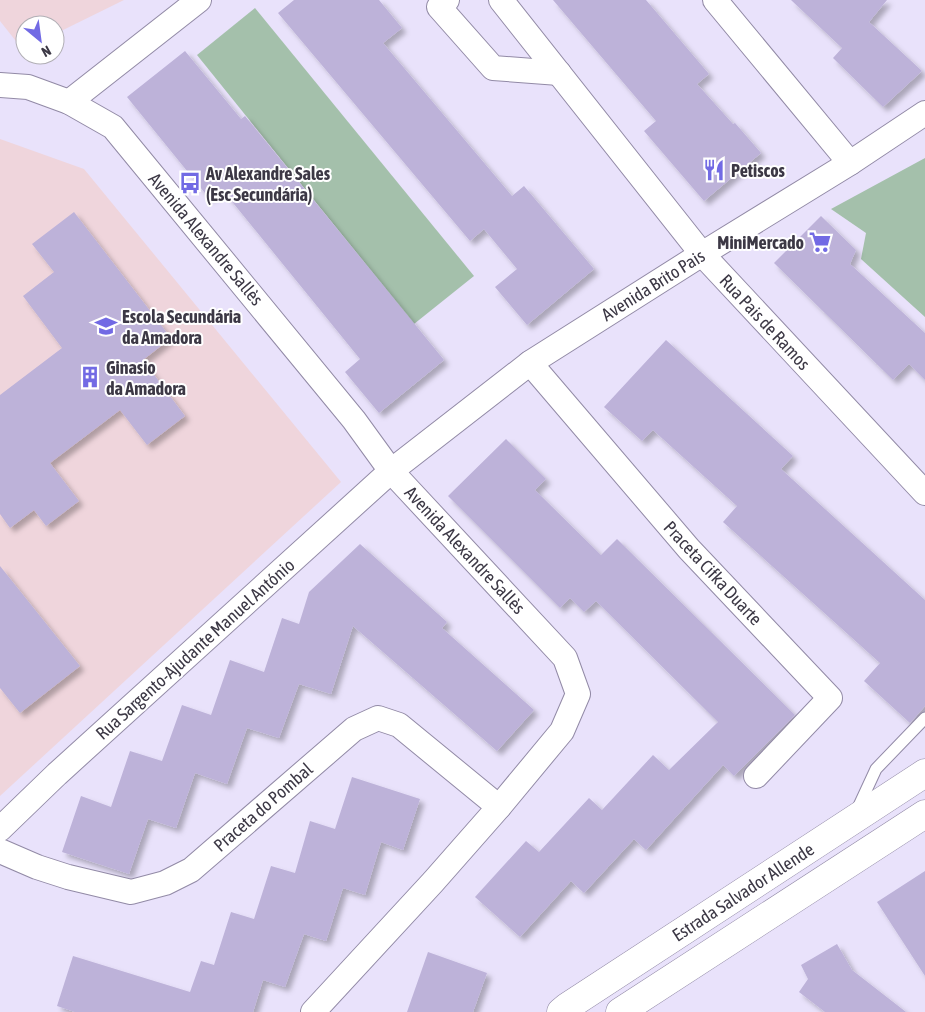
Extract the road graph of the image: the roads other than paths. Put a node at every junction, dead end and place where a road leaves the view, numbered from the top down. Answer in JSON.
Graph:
{"nodes":[{"id":1,"x":199,"y":0,"type":"edge"},
{"id":2,"x":447,"y":0,"type":"edge"},
{"id":3,"x":501,"y":0,"type":"edge"},
{"id":4,"x":715,"y":0,"type":"edge"},
{"id":5,"x":559,"y":73,"type":"junction"},
{"id":6,"x":0,"y":85,"type":"edge"},
{"id":7,"x":69,"y":102,"type":"junction"},
{"id":8,"x":925,"y":113,"type":"edge"},
{"id":9,"x":850,"y":163,"type":"junction"},
{"id":10,"x":702,"y":254,"type":"junction"},
{"id":11,"x":530,"y":363,"type":"junction"},
{"id":12,"x":391,"y":471,"type":"junction"},
{"id":13,"x":925,"y":493,"type":"edge"},
{"id":14,"x":925,"y":718,"type":"edge"},
{"id":15,"x":925,"y":773,"type":"edge"},
{"id":16,"x":756,"y":776,"type":"dead end"},
{"id":17,"x":499,"y":807,"type":"junction"},
{"id":18,"x":925,"y":814,"type":"edge"},
{"id":19,"x":851,"y":821,"type":"junction"},
{"id":20,"x":0,"y":829,"type":"edge"},
{"id":21,"x":0,"y":851,"type":"edge"},
{"id":22,"x":313,"y":1012,"type":"edge"},
{"id":23,"x":561,"y":1012,"type":"edge"},
{"id":24,"x":620,"y":1012,"type":"edge"}],
"edges":[{"from":1,"to":7,"type":"street"},
{"from":2,"to":5,"type":"street"},
{"from":3,"to":5,"type":"street","name":"Rua Pais de Ramos"},
{"from":4,"to":9,"type":"street"},
{"from":5,"to":10,"type":"street","name":"Rua Pais de Ramos"},
{"from":6,"to":7,"type":"street","name":"Avenida Alexandre Sallès"},
{"from":7,"to":12,"type":"street","name":"Avenida Alexandre Sallès"},
{"from":8,"to":9,"type":"street","name":"Avenida Brito Pais"},
{"from":9,"to":10,"type":"street","name":"Avenida Brito Pais"},
{"from":10,"to":11,"type":"street","name":"Avenida Brito Pais"},
{"from":10,"to":13,"type":"street","name":"Rua Pais de Ramos"},
{"from":11,"to":12,"type":"street","name":"Avenida Brito Pais"},
{"from":11,"to":16,"type":"street","name":"Praceta Cifka Duarte"},
{"from":12,"to":17,"type":"street","name":"Avenida Alexandre Sallès"},
{"from":12,"to":20,"type":"street","name":"Rua Sargento-Ajudante Manuel António"},
{"from":14,"to":19,"type":"lane"},
{"from":15,"to":19,"type":"main road","name":"Estrada Salvador Allende"},
{"from":17,"to":21,"type":"street","name":"Praceta do Pombal"},
{"from":17,"to":22,"type":"street","name":"Avenida Alexandre Sallès"},
{"from":18,"to":24,"type":"main road","name":"Estrada Salvador Allende"},
{"from":19,"to":23,"type":"main road","name":"Estrada Salvador Allende"}]}
